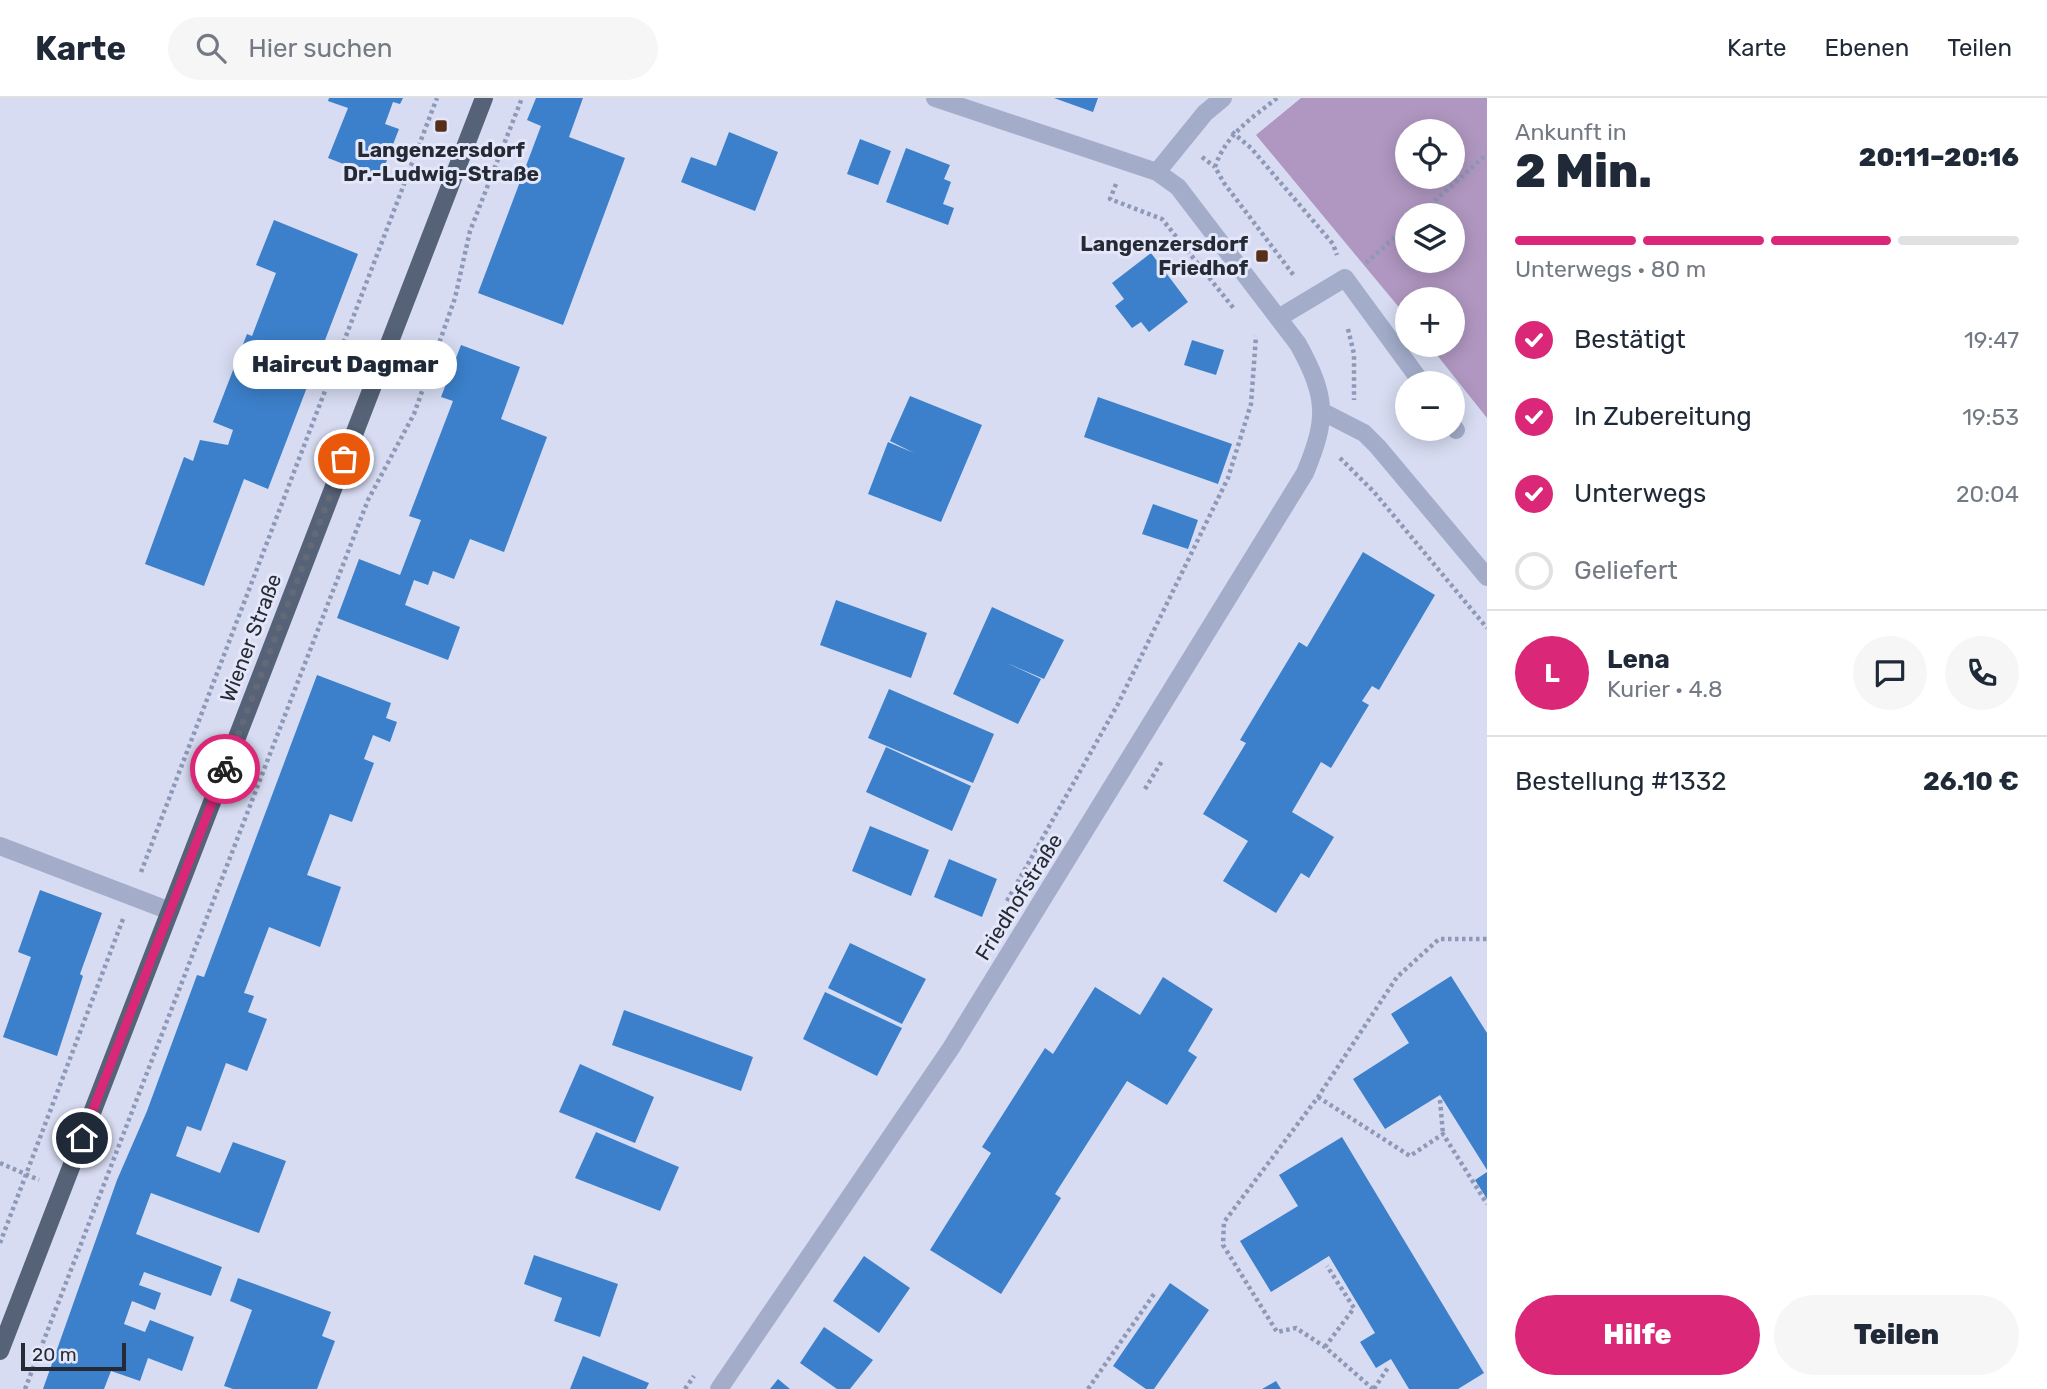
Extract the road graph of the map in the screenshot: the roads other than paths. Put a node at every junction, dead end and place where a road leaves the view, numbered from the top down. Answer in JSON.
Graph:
{"nodes":[{"id":1,"x":484,"y":98,"type":"edge"},
{"id":2,"x":935,"y":98,"type":"edge"},
{"id":3,"x":1223,"y":98,"type":"edge"},
{"id":4,"x":1157,"y":172,"type":"junction"},
{"id":5,"x":1280,"y":317,"type":"junction"},
{"id":6,"x":1413,"y":371,"type":"edge"},
{"id":7,"x":1323,"y":412,"type":"junction"},
{"id":8,"x":1487,"y":577,"type":"edge"},
{"id":9,"x":0,"y":846,"type":"edge"},
{"id":10,"x":170,"y":911,"type":"junction"},
{"id":11,"x":0,"y":1351,"type":"edge"},
{"id":12,"x":719,"y":1389,"type":"edge"}],
"edges":[{"from":1,"to":10,"type":"main road","name":"Wiener Straße"},
{"from":2,"to":4,"type":"street"},
{"from":3,"to":4,"type":"street"},
{"from":4,"to":5,"type":"street"},
{"from":5,"to":6,"type":"street"},
{"from":5,"to":7,"type":"street"},
{"from":7,"to":8,"type":"street"},
{"from":7,"to":12,"type":"street","name":"Friedhofstraße"},
{"from":9,"to":10,"type":"street"},
{"from":10,"to":11,"type":"main road","name":"Wiener Straße"}]}
